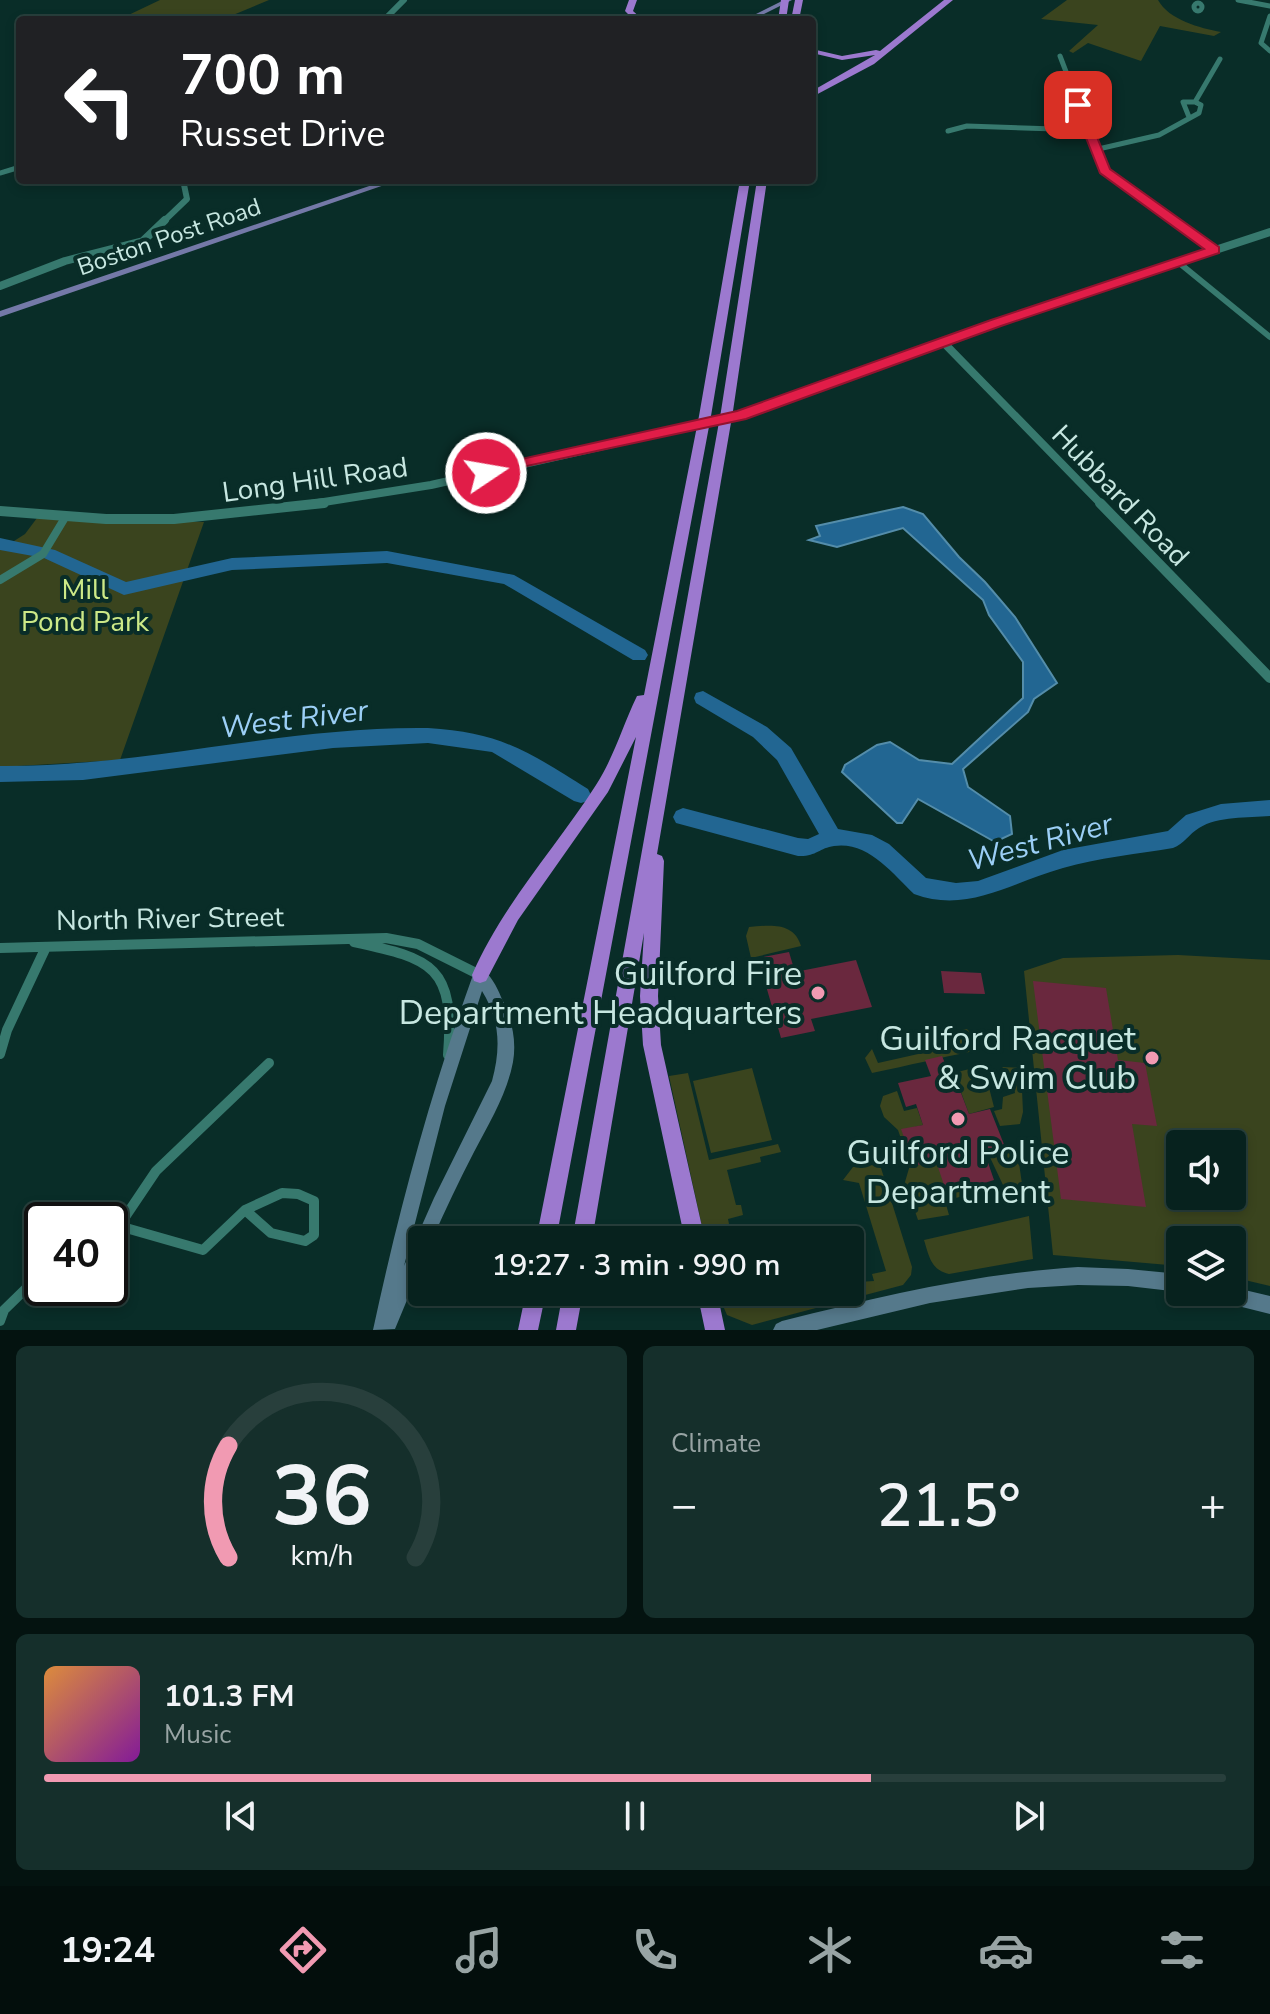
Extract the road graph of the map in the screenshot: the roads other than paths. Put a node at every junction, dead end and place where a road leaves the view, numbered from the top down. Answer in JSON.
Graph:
{"nodes":[{"id":1,"x":404,"y":0,"type":"edge"},
{"id":2,"x":787,"y":0,"type":"edge"},
{"id":3,"x":942,"y":0,"type":"edge"},
{"id":4,"x":949,"y":0,"type":"edge"},
{"id":5,"x":1205,"y":0,"type":"edge"},
{"id":6,"x":1238,"y":0,"type":"edge"},
{"id":7,"x":1200,"y":4,"type":"dead end"},
{"id":8,"x":1270,"y":6,"type":"edge"},
{"id":9,"x":388,"y":16,"type":"edge"},
{"id":10,"x":755,"y":16,"type":"edge"},
{"id":11,"x":1270,"y":16,"type":"edge"},
{"id":12,"x":1270,"y":51,"type":"edge"},
{"id":13,"x":816,"y":52,"type":"edge"},
{"id":14,"x":1060,"y":56,"type":"dead end"},
{"id":15,"x":1220,"y":59,"type":"dead end"},
{"id":16,"x":816,"y":92,"type":"edge"},
{"id":17,"x":1195,"y":102,"type":"junction"},
{"id":18,"x":1189,"y":117,"type":"junction"},
{"id":19,"x":1087,"y":130,"type":"junction"},
{"id":20,"x":948,"y":131,"type":"dead end"},
{"id":21,"x":1094,"y":150,"type":"junction"},
{"id":22,"x":184,"y":184,"type":"edge"},
{"id":23,"x":383,"y":184,"type":"edge"},
{"id":24,"x":744,"y":184,"type":"edge"},
{"id":25,"x":761,"y":184,"type":"edge"},
{"id":26,"x":1270,"y":232,"type":"edge"},
{"id":27,"x":1214,"y":250,"type":"junction"},
{"id":28,"x":1178,"y":262,"type":"junction"},
{"id":29,"x":0,"y":286,"type":"edge"},
{"id":30,"x":0,"y":314,"type":"edge"},
{"id":31,"x":1270,"y":337,"type":"edge"},
{"id":32,"x":943,"y":342,"type":"junction"},
{"id":33,"x":0,"y":511,"type":"edge"},
{"id":34,"x":66,"y":516,"type":"junction"},
{"id":35,"x":0,"y":580,"type":"edge"},
{"id":36,"x":665,"y":623,"type":"junction"},
{"id":37,"x":1270,"y":678,"type":"edge"},
{"id":38,"x":664,"y":768,"type":"junction"},
{"id":39,"x":341,"y":939,"type":"junction"},
{"id":40,"x":46,"y":947,"type":"junction"},
{"id":41,"x":0,"y":948,"type":"edge"},
{"id":42,"x":480,"y":975,"type":"junction"},
{"id":43,"x":4,"y":1032,"type":"edge"},
{"id":44,"x":0,"y":1054,"type":"edge"},
{"id":45,"x":269,"y":1063,"type":"dead end"},
{"id":46,"x":448,"y":1063,"type":"junction"},
{"id":47,"x":244,"y":1209,"type":"junction"},
{"id":48,"x":128,"y":1210,"type":"edge"},
{"id":49,"x":430,"y":1226,"type":"edge"},
{"id":50,"x":549,"y":1226,"type":"edge"},
{"id":51,"x":584,"y":1226,"type":"edge"},
{"id":52,"x":692,"y":1226,"type":"edge"},
{"id":53,"x":128,"y":1232,"type":"edge"},
{"id":54,"x":408,"y":1274,"type":"edge"},
{"id":55,"x":1166,"y":1281,"type":"edge"},
{"id":56,"x":24,"y":1291,"type":"edge"},
{"id":57,"x":1246,"y":1299,"type":"edge"},
{"id":58,"x":1270,"y":1305,"type":"edge"},
{"id":59,"x":533,"y":1306,"type":"edge"},
{"id":60,"x":570,"y":1306,"type":"edge"},
{"id":61,"x":710,"y":1306,"type":"edge"},
{"id":62,"x":0,"y":1321,"type":"edge"},
{"id":63,"x":384,"y":1330,"type":"edge"},
{"id":64,"x":528,"y":1330,"type":"edge"},
{"id":65,"x":566,"y":1330,"type":"edge"},
{"id":66,"x":715,"y":1330,"type":"edge"},
{"id":67,"x":782,"y":1330,"type":"edge"}],
"edges":[{"from":1,"to":9,"type":"street"},
{"from":2,"to":10,"type":"main road"},
{"from":3,"to":13,"type":"highway"},
{"from":4,"to":16,"type":"highway"},
{"from":5,"to":7,"type":"street"},
{"from":6,"to":8,"type":"street"},
{"from":11,"to":12,"type":"street"},
{"from":14,"to":19,"type":"street"},
{"from":15,"to":17,"type":"street"},
{"from":17,"to":18,"type":"street"},
{"from":17,"to":18,"type":"street"},
{"from":18,"to":21,"type":"street"},
{"from":19,"to":20,"type":"street"},
{"from":19,"to":21,"type":"street"},
{"from":21,"to":27,"type":"street"},
{"from":22,"to":29,"type":"street"},
{"from":23,"to":30,"type":"main road","name":"Boston Post Road"},
{"from":24,"to":36,"type":"highway"},
{"from":25,"to":38,"type":"highway"},
{"from":26,"to":27,"type":"street","name":"Long Hill Road"},
{"from":27,"to":28,"type":"street","name":"Long Hill Road"},
{"from":28,"to":31,"type":"street"},
{"from":28,"to":32,"type":"street","name":"Long Hill Road"},
{"from":32,"to":34,"type":"street","name":"Long Hill Road"},
{"from":32,"to":37,"type":"street","name":"Hubbard Road"},
{"from":33,"to":34,"type":"street","name":"Long Hill Road"},
{"from":34,"to":35,"type":"street"},
{"from":36,"to":42,"type":"highway"},
{"from":36,"to":50,"type":"highway"},
{"from":38,"to":51,"type":"highway"},
{"from":38,"to":52,"type":"highway"},
{"from":39,"to":40,"type":"street","name":"North River Street"},
{"from":39,"to":42,"type":"street","name":"North River Street"},
{"from":39,"to":46,"type":"street","name":"North River Street"},
{"from":40,"to":41,"type":"street","name":"North River Street"},
{"from":40,"to":43,"type":"street"},
{"from":42,"to":46,"type":"main road","name":"North River Street"},
{"from":42,"to":49,"type":"main road","name":"North River Street"},
{"from":43,"to":44,"type":"street"},
{"from":45,"to":48,"type":"street"},
{"from":46,"to":63,"type":"main road","name":"North River Street"},
{"from":47,"to":47,"type":"street"},
{"from":47,"to":53,"type":"street"},
{"from":54,"to":63,"type":"main road","name":"North River Street"},
{"from":55,"to":67,"type":"main road"},
{"from":56,"to":62,"type":"street"},
{"from":57,"to":58,"type":"main road"},
{"from":59,"to":64,"type":"highway"},
{"from":60,"to":65,"type":"highway"},
{"from":61,"to":66,"type":"highway"}]}
